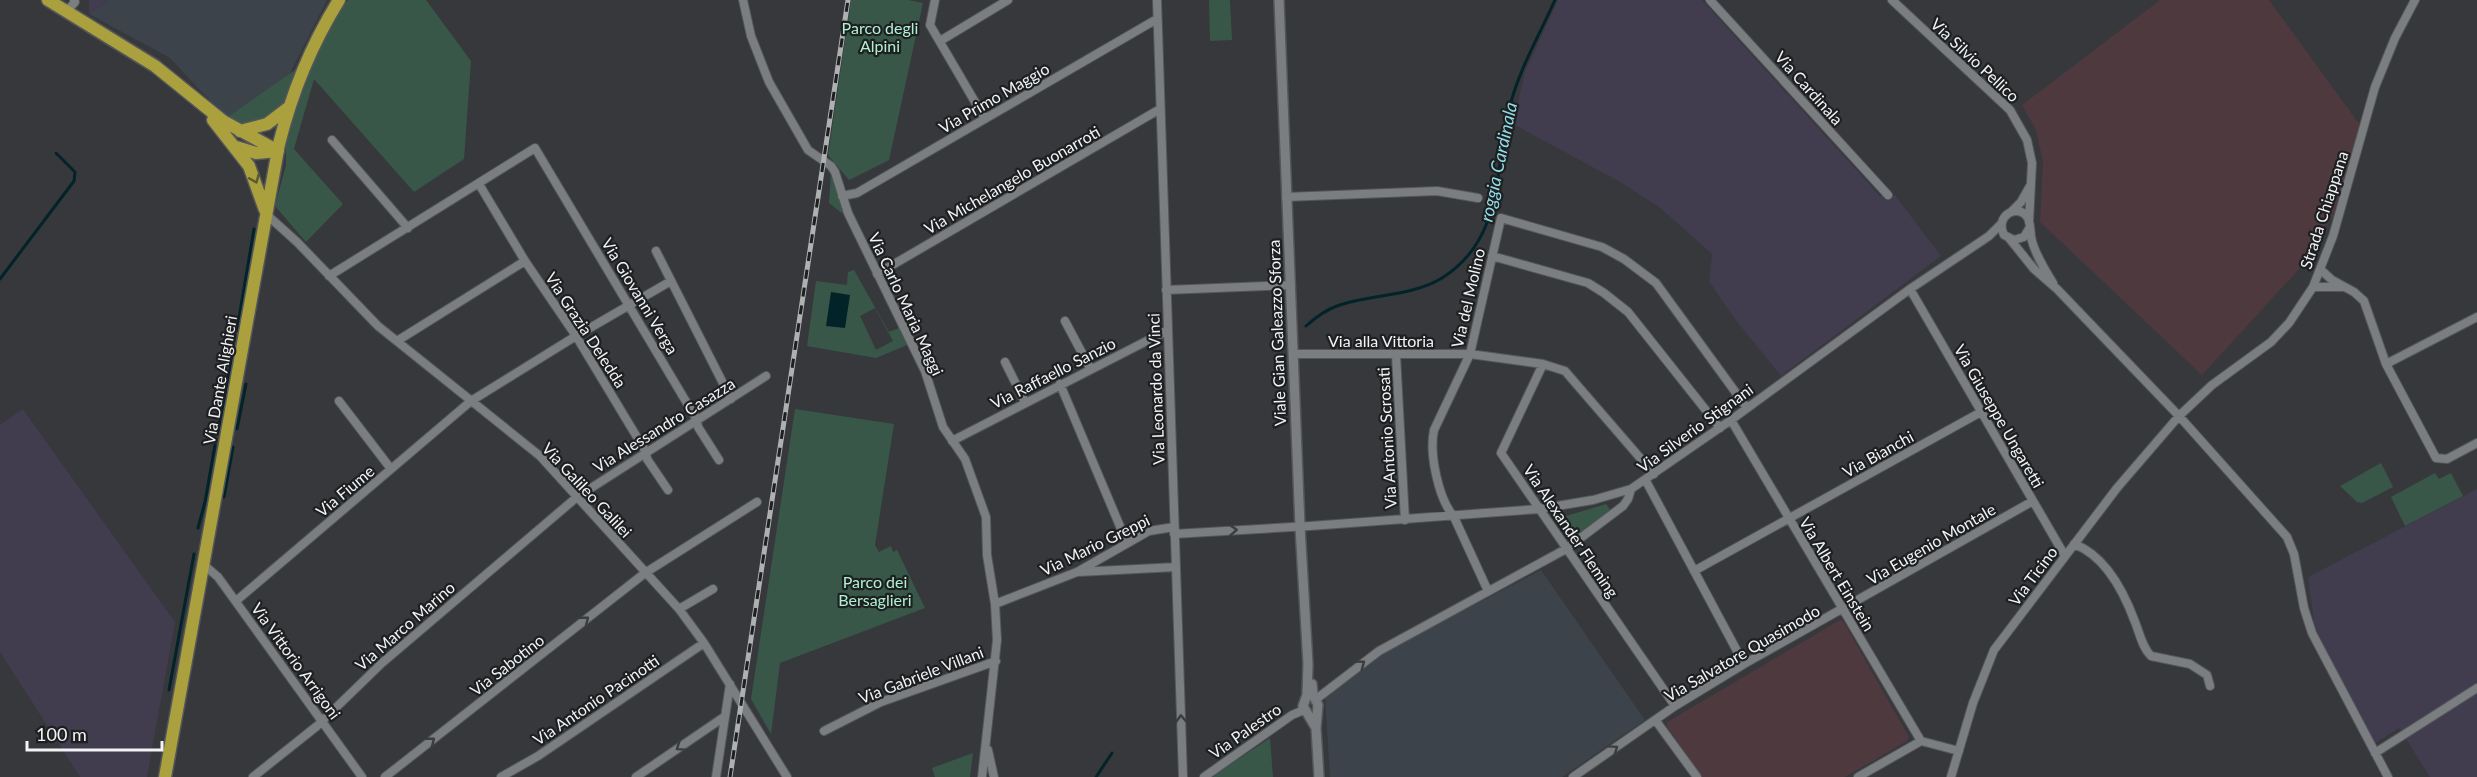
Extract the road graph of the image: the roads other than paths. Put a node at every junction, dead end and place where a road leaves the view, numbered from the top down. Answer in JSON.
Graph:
{"nodes":[{"id":1,"x":48,"y":0,"type":"edge"},
{"id":2,"x":74,"y":0,"type":"edge"},
{"id":3,"x":339,"y":0,"type":"edge"},
{"id":4,"x":743,"y":0,"type":"edge"},
{"id":5,"x":935,"y":0,"type":"edge"},
{"id":6,"x":1008,"y":0,"type":"edge"},
{"id":7,"x":1157,"y":0,"type":"edge"},
{"id":8,"x":1278,"y":0,"type":"edge"},
{"id":9,"x":1710,"y":0,"type":"edge"},
{"id":10,"x":1892,"y":0,"type":"edge"},
{"id":11,"x":2415,"y":0,"type":"edge"},
{"id":12,"x":66,"y":12,"type":"junction"},
{"id":13,"x":1157,"y":19,"type":"junction"},
{"id":14,"x":940,"y":41,"type":"junction"},
{"id":15,"x":197,"y":102,"type":"junction"},
{"id":16,"x":289,"y":107,"type":"junction"},
{"id":17,"x":1160,"y":109,"type":"junction"},
{"id":18,"x":985,"y":119,"type":"junction"},
{"id":19,"x":238,"y":131,"type":"junction"},
{"id":20,"x":332,"y":140,"type":"dead end"},
{"id":21,"x":236,"y":147,"type":"junction"},
{"id":22,"x":278,"y":151,"type":"junction"},
{"id":23,"x":2032,"y":183,"type":"junction"},
{"id":24,"x":479,"y":184,"type":"junction"},
{"id":25,"x":1888,"y":195,"type":"dead end"},
{"id":26,"x":842,"y":196,"type":"junction"},
{"id":27,"x":1286,"y":197,"type":"junction"},
{"id":28,"x":1478,"y":198,"type":"dead end"},
{"id":29,"x":2011,"y":212,"type":"junction"},
{"id":30,"x":266,"y":214,"type":"junction"},
{"id":31,"x":2001,"y":224,"type":"junction"},
{"id":32,"x":2029,"y":224,"type":"junction"},
{"id":33,"x":408,"y":228,"type":"junction"},
{"id":34,"x":1989,"y":236,"type":"junction"},
{"id":35,"x":2006,"y":237,"type":"junction"},
{"id":36,"x":656,"y":251,"type":"dead end"},
{"id":37,"x":1492,"y":256,"type":"junction"},
{"id":38,"x":525,"y":261,"type":"junction"},
{"id":39,"x":2321,"y":270,"type":"junction"},
{"id":40,"x":877,"y":274,"type":"junction"},
{"id":41,"x":329,"y":276,"type":"junction"},
{"id":42,"x":671,"y":281,"type":"junction"},
{"id":43,"x":1291,"y":285,"type":"junction"},
{"id":44,"x":2313,"y":287,"type":"junction"},
{"id":45,"x":2347,"y":287,"type":"junction"},
{"id":46,"x":1910,"y":289,"type":"junction"},
{"id":47,"x":2057,"y":289,"type":"junction"},
{"id":48,"x":1166,"y":290,"type":"junction"},
{"id":49,"x":629,"y":304,"type":"junction"},
{"id":50,"x":2477,"y":317,"type":"edge"},
{"id":51,"x":1065,"y":321,"type":"dead end"},
{"id":52,"x":1168,"y":330,"type":"junction"},
{"id":53,"x":576,"y":336,"type":"junction"},
{"id":54,"x":397,"y":341,"type":"junction"},
{"id":55,"x":1293,"y":354,"type":"junction"},
{"id":56,"x":1470,"y":354,"type":"junction"},
{"id":57,"x":1396,"y":355,"type":"junction"},
{"id":58,"x":1005,"y":362,"type":"dead end"},
{"id":59,"x":1543,"y":364,"type":"junction"},
{"id":60,"x":2386,"y":364,"type":"junction"},
{"id":61,"x":1090,"y":368,"type":"junction"},
{"id":62,"x":766,"y":376,"type":"dead end"},
{"id":63,"x":1060,"y":384,"type":"junction"},
{"id":64,"x":731,"y":399,"type":"junction"},
{"id":65,"x":339,"y":401,"type":"dead end"},
{"id":66,"x":471,"y":401,"type":"junction"},
{"id":67,"x":1025,"y":402,"type":"junction"},
{"id":68,"x":1747,"y":408,"type":"junction"},
{"id":69,"x":1981,"y":412,"type":"junction"},
{"id":70,"x":2179,"y":416,"type":"junction"},
{"id":71,"x":697,"y":420,"type":"junction"},
{"id":72,"x":1731,"y":420,"type":"junction"},
{"id":73,"x":1720,"y":428,"type":"junction"},
{"id":74,"x":952,"y":441,"type":"junction"},
{"id":75,"x":2477,"y":443,"type":"edge"},
{"id":76,"x":646,"y":452,"type":"junction"},
{"id":77,"x":719,"y":460,"type":"dead end"},
{"id":78,"x":391,"y":469,"type":"junction"},
{"id":79,"x":1654,"y":474,"type":"junction"},
{"id":80,"x":1646,"y":481,"type":"junction"},
{"id":81,"x":1631,"y":489,"type":"junction"},
{"id":82,"x":668,"y":490,"type":"dead end"},
{"id":83,"x":577,"y":497,"type":"junction"},
{"id":84,"x":2033,"y":501,"type":"junction"},
{"id":85,"x":757,"y":502,"type":"dead end"},
{"id":86,"x":1539,"y":509,"type":"junction"},
{"id":87,"x":1454,"y":517,"type":"junction"},
{"id":88,"x":1789,"y":519,"type":"junction"},
{"id":89,"x":1405,"y":520,"type":"junction"},
{"id":90,"x":1300,"y":527,"type":"junction"},
{"id":91,"x":1174,"y":530,"type":"junction"},
{"id":92,"x":1127,"y":543,"type":"junction"},
{"id":93,"x":2074,"y":544,"type":"junction"},
{"id":94,"x":1566,"y":549,"type":"junction"},
{"id":95,"x":2065,"y":556,"type":"junction"},
{"id":96,"x":204,"y":565,"type":"junction"},
{"id":97,"x":1176,"y":567,"type":"junction"},
{"id":98,"x":1694,"y":571,"type":"junction"},
{"id":99,"x":1077,"y":572,"type":"junction"},
{"id":100,"x":645,"y":573,"type":"junction"},
{"id":101,"x":713,"y":589,"type":"dead end"},
{"id":102,"x":1488,"y":591,"type":"junction"},
{"id":103,"x":236,"y":601,"type":"junction"},
{"id":104,"x":995,"y":604,"type":"junction"},
{"id":105,"x":679,"y":609,"type":"junction"},
{"id":106,"x":1842,"y":610,"type":"junction"},
{"id":107,"x":704,"y":643,"type":"junction"},
{"id":108,"x":996,"y":661,"type":"junction"},
{"id":109,"x":1744,"y":664,"type":"junction"},
{"id":110,"x":730,"y":684,"type":"junction"},
{"id":111,"x":2210,"y":686,"type":"dead end"},
{"id":112,"x":2477,"y":688,"type":"edge"},
{"id":113,"x":1675,"y":706,"type":"junction"},
{"id":114,"x":1310,"y":707,"type":"junction"},
{"id":115,"x":724,"y":717,"type":"junction"},
{"id":116,"x":321,"y":720,"type":"junction"},
{"id":117,"x":1656,"y":721,"type":"junction"},
{"id":118,"x":824,"y":731,"type":"dead end"},
{"id":119,"x":1921,"y":741,"type":"junction"},
{"id":120,"x":987,"y":746,"type":"junction"},
{"id":121,"x":1959,"y":751,"type":"junction"},
{"id":122,"x":2375,"y":753,"type":"junction"},
{"id":123,"x":259,"y":775,"type":"edge"},
{"id":124,"x":165,"y":777,"type":"edge"},
{"id":125,"x":362,"y":777,"type":"edge"},
{"id":126,"x":385,"y":777,"type":"edge"},
{"id":127,"x":501,"y":777,"type":"edge"},
{"id":128,"x":636,"y":777,"type":"edge"},
{"id":129,"x":716,"y":777,"type":"edge"},
{"id":130,"x":788,"y":777,"type":"edge"},
{"id":131,"x":982,"y":777,"type":"edge"},
{"id":132,"x":994,"y":777,"type":"edge"},
{"id":133,"x":1183,"y":777,"type":"edge"},
{"id":134,"x":1204,"y":777,"type":"edge"},
{"id":135,"x":1319,"y":777,"type":"edge"},
{"id":136,"x":1573,"y":777,"type":"edge"},
{"id":137,"x":1697,"y":777,"type":"edge"},
{"id":138,"x":1858,"y":777,"type":"edge"},
{"id":139,"x":1951,"y":777,"type":"edge"},
{"id":140,"x":2388,"y":777,"type":"edge"}],
"edges":[{"from":1,"to":12,"type":"main road"},
{"from":2,"to":12,"type":"street"},
{"from":3,"to":16,"type":"main road","name":"Via Dante Alighieri"},
{"from":4,"to":26,"type":"street","name":"Via Carlo Maria Maggi"},
{"from":5,"to":14,"type":"street"},
{"from":6,"to":14,"type":"street"},
{"from":7,"to":13,"type":"street","name":"Via Leonardo da Vinci"},
{"from":8,"to":27,"type":"street","name":"Viale Gian Galeazzo Sforza"},
{"from":9,"to":25,"type":"street","name":"Via Cardinala"},
{"from":10,"to":23,"type":"street","name":"Via Silvio Pellico"},
{"from":11,"to":39,"type":"street","name":"Strada Chiappana"},
{"from":12,"to":15,"type":"main road"},
{"from":13,"to":17,"type":"street","name":"Via Leonardo da Vinci"},
{"from":13,"to":18,"type":"street","name":"Via Primo Maggio"},
{"from":14,"to":18,"type":"street"},
{"from":15,"to":19,"type":"main road"},
{"from":15,"to":21,"type":"main road"},
{"from":16,"to":19,"type":"main road"},
{"from":16,"to":22,"type":"main road","name":"Via Dante Alighieri"},
{"from":17,"to":40,"type":"street","name":"Via Michelangelo Buonarroti"},
{"from":17,"to":48,"type":"street","name":"Via Leonardo da Vinci"},
{"from":18,"to":26,"type":"street","name":"Via Primo Maggio"},
{"from":19,"to":22,"type":"main road"},
{"from":20,"to":33,"type":"street"},
{"from":21,"to":22,"type":"main road"},
{"from":21,"to":30,"type":"main road","one_way":true},
{"from":22,"to":30,"type":"main road","name":"Via Dante Alighieri"},
{"from":23,"to":29,"type":"street"},
{"from":23,"to":32,"type":"street","name":"Via Silvio Pellico"},
{"from":24,"to":33,"type":"street"},
{"from":24,"to":38,"type":"street","name":"Via Grazia Deledda"},
{"from":24,"to":49,"type":"street","name":"Via Giovanni Verga"},
{"from":26,"to":40,"type":"street","name":"Via Carlo Maria Maggi"},
{"from":27,"to":28,"type":"street"},
{"from":27,"to":43,"type":"street","name":"Viale Gian Galeazzo Sforza"},
{"from":29,"to":31,"type":"street"},
{"from":29,"to":32,"type":"street"},
{"from":30,"to":41,"type":"street","name":"Via Galileo Galilei"},
{"from":30,"to":96,"type":"main road","name":"Via Dante Alighieri"},
{"from":31,"to":34,"type":"street","name":"Via Silverio Stignani"},
{"from":31,"to":35,"type":"street"},
{"from":32,"to":35,"type":"street"},
{"from":32,"to":47,"type":"street"},
{"from":33,"to":41,"type":"street"},
{"from":34,"to":35,"type":"street"},
{"from":34,"to":46,"type":"street","name":"Via Silverio Stignani"},
{"from":35,"to":47,"type":"street"},
{"from":36,"to":42,"type":"street"},
{"from":37,"to":56,"type":"street","name":"Via del Molino"},
{"from":37,"to":68,"type":"street","name":"Via del Molino"},
{"from":37,"to":73,"type":"street"},
{"from":38,"to":53,"type":"street","name":"Via Grazia Deledda"},
{"from":38,"to":54,"type":"street"},
{"from":39,"to":44,"type":"street","name":"Strada Chiappana"},
{"from":39,"to":45,"type":"street"},
{"from":40,"to":74,"type":"street","name":"Via Carlo Maria Maggi"},
{"from":41,"to":54,"type":"street","name":"Via Galileo Galilei"},
{"from":42,"to":49,"type":"street","name":"Via Fiume"},
{"from":42,"to":64,"type":"street"},
{"from":43,"to":48,"type":"street"},
{"from":43,"to":55,"type":"street","name":"Viale Gian Galeazzo Sforza"},
{"from":44,"to":45,"type":"street"},
{"from":44,"to":70,"type":"street","name":"Strada Chiappana"},
{"from":45,"to":60,"type":"street"},
{"from":46,"to":68,"type":"street","name":"Via Silverio Stignani"},
{"from":46,"to":69,"type":"street","name":"Via Giuseppe Ungaretti"},
{"from":47,"to":70,"type":"street"},
{"from":48,"to":52,"type":"street","name":"Via Leonardo da Vinci"},
{"from":49,"to":53,"type":"street","name":"Via Fiume"},
{"from":49,"to":71,"type":"street","name":"Via Giovanni Verga"},
{"from":50,"to":60,"type":"street"},
{"from":51,"to":61,"type":"street"},
{"from":52,"to":61,"type":"street","name":"Via Raffaello Sanzio"},
{"from":52,"to":91,"type":"street","name":"Via Leonardo da Vinci"},
{"from":53,"to":66,"type":"street","name":"Via Fiume"},
{"from":53,"to":76,"type":"street","name":"Via Grazia Deledda"},
{"from":54,"to":66,"type":"street","name":"Via Galileo Galilei"},
{"from":55,"to":57,"type":"street","name":"Via alla Vittoria"},
{"from":55,"to":90,"type":"street","name":"Viale Gian Galeazzo Sforza"},
{"from":56,"to":57,"type":"street","name":"Via alla Vittoria"},
{"from":56,"to":59,"type":"street","name":"Via alla Vittoria"},
{"from":56,"to":87,"type":"street","name":"Via del Molino"},
{"from":57,"to":89,"type":"street","name":"Via Antonio Scrosati"},
{"from":58,"to":67,"type":"street"},
{"from":59,"to":79,"type":"street","name":"Via alla Vittoria"},
{"from":59,"to":86,"type":"street","name":"Via Alexander Fleming"},
{"from":60,"to":75,"type":"street"},
{"from":61,"to":63,"type":"street","name":"Via Raffaello Sanzio"},
{"from":62,"to":64,"type":"street","name":"Via Alessandro Casazza"},
{"from":63,"to":67,"type":"street","name":"Via Raffaello Sanzio"},
{"from":63,"to":92,"type":"street"},
{"from":64,"to":71,"type":"street","name":"Via Alessandro Casazza"},
{"from":65,"to":78,"type":"street"},
{"from":66,"to":78,"type":"street","name":"Via Fiume"},
{"from":66,"to":83,"type":"street","name":"Via Galileo Galilei"},
{"from":67,"to":74,"type":"street","name":"Via Raffaello Sanzio"},
{"from":68,"to":72,"type":"street","name":"Via Silverio Stignani"},
{"from":69,"to":84,"type":"street","name":"Via Giuseppe Ungaretti"},
{"from":69,"to":88,"type":"street","name":"Via Bianchi"},
{"from":70,"to":93,"type":"street","name":"Via Ticino"},
{"from":70,"to":122,"type":"street"},
{"from":71,"to":76,"type":"street","name":"Via Alessandro Casazza"},
{"from":71,"to":77,"type":"street","name":"Via Giovanni Verga"},
{"from":72,"to":73,"type":"street","name":"Via Silverio Stignani"},
{"from":72,"to":88,"type":"street","name":"Via Albert Einstein"},
{"from":73,"to":79,"type":"street","name":"Via Silverio Stignani"},
{"from":74,"to":104,"type":"street","name":"Via Carlo Maria Maggi"},
{"from":76,"to":82,"type":"street","name":"Via Grazia Deledda"},
{"from":76,"to":83,"type":"street","name":"Via Alessandro Casazza"},
{"from":78,"to":103,"type":"street","name":"Via Fiume"},
{"from":79,"to":80,"type":"street","name":"Via Silverio Stignani"},
{"from":80,"to":81,"type":"street","name":"Via Silverio Stignani"},
{"from":80,"to":98,"type":"street"},
{"from":81,"to":86,"type":"street","name":"Via Silverio Stignani"},
{"from":81,"to":94,"type":"street","name":"Via Palestro"},
{"from":83,"to":100,"type":"street","name":"Via Galileo Galilei"},
{"from":83,"to":116,"type":"street","name":"Via Marco Marino"},
{"from":84,"to":95,"type":"street","name":"Via Giuseppe Ungaretti"},
{"from":84,"to":106,"type":"street","name":"Via Eugenio Montale"},
{"from":85,"to":100,"type":"street","name":"Via Sabotino"},
{"from":86,"to":87,"type":"street","name":"Via Silverio Stignani"},
{"from":86,"to":94,"type":"street","name":"Via Alexander Fleming"},
{"from":87,"to":89,"type":"street","name":"Via Silverio Stignani"},
{"from":87,"to":102,"type":"street","name":"Via del Molino"},
{"from":88,"to":98,"type":"street","name":"Via Bianchi"},
{"from":88,"to":106,"type":"street","name":"Via Albert Einstein"},
{"from":89,"to":90,"type":"street","name":"Via Silverio Stignani"},
{"from":91,"to":90,"type":"street","name":"Via Mario Greppi","one_way":true},
{"from":90,"to":114,"type":"street","name":"Viale Gian Galeazzo Sforza"},
{"from":91,"to":92,"type":"street","name":"Via Mario Greppi"},
{"from":91,"to":97,"type":"street","name":"Via Leonardo da Vinci"},
{"from":92,"to":99,"type":"street","name":"Via Mario Greppi"},
{"from":93,"to":95,"type":"street","name":"Via Ticino"},
{"from":93,"to":111,"type":"street"},
{"from":94,"to":102,"type":"street","name":"Via Palestro"},
{"from":94,"to":113,"type":"street","name":"Via Alexander Fleming"},
{"from":95,"to":121,"type":"street","name":"Via Ticino"},
{"from":96,"to":103,"type":"street","name":"Via Vittorio Arrigoni"},
{"from":96,"to":124,"type":"main road","name":"Via Dante Alighieri"},
{"from":97,"to":99,"type":"street"},
{"from":133,"to":97,"type":"street","name":"Via Leonardo da Vinci","one_way":true},
{"from":98,"to":109,"type":"street"},
{"from":99,"to":104,"type":"street","name":"Via Mario Greppi"},
{"from":100,"to":105,"type":"street","name":"Via Galileo Galilei"},
{"from":126,"to":100,"type":"street","name":"Via Sabotino","one_way":true},
{"from":101,"to":105,"type":"street"},
{"from":114,"to":102,"type":"street","name":"Via Palestro","one_way":true},
{"from":103,"to":116,"type":"street","name":"Via Vittorio Arrigoni"},
{"from":104,"to":108,"type":"street","name":"Via Carlo Maria Maggi"},
{"from":105,"to":107,"type":"street","name":"Via Galileo Galilei"},
{"from":106,"to":109,"type":"street","name":"Via Salvatore Quasimodo"},
{"from":106,"to":119,"type":"street","name":"Via Albert Einstein"},
{"from":107,"to":110,"type":"street","name":"Via Galileo Galilei"},
{"from":107,"to":127,"type":"street","name":"Via Antonio Pacinotti"},
{"from":108,"to":118,"type":"street","name":"Via Gabriele Villani"},
{"from":108,"to":120,"type":"street","name":"Via Carlo Maria Maggi"},
{"from":109,"to":113,"type":"street","name":"Via Salvatore Quasimodo"},
{"from":110,"to":115,"type":"street"},
{"from":110,"to":130,"type":"street","name":"Via Galileo Galilei"},
{"from":112,"to":122,"type":"street"},
{"from":113,"to":117,"type":"street","name":"Via Salvatore Quasimodo"},
{"from":114,"to":134,"type":"street","name":"Via Palestro"},
{"from":114,"to":135,"type":"street","name":"Viale Gian Galeazzo Sforza"},
{"from":115,"to":128,"type":"street","one_way":true},
{"from":115,"to":129,"type":"street"},
{"from":116,"to":123,"type":"street","name":"Via Marco Marino"},
{"from":116,"to":125,"type":"street","name":"Via Vittorio Arrigoni"},
{"from":136,"to":117,"type":"street","name":"Via Salvatore Quasimodo","one_way":true},
{"from":117,"to":137,"type":"street"},
{"from":119,"to":121,"type":"street"},
{"from":119,"to":138,"type":"street"},
{"from":120,"to":131,"type":"street","name":"Via Carlo Maria Maggi"},
{"from":120,"to":132,"type":"street","name":"Via Carlo Maria Maggi"},
{"from":121,"to":139,"type":"street","name":"Via Ticino"},
{"from":122,"to":140,"type":"street"}]}
